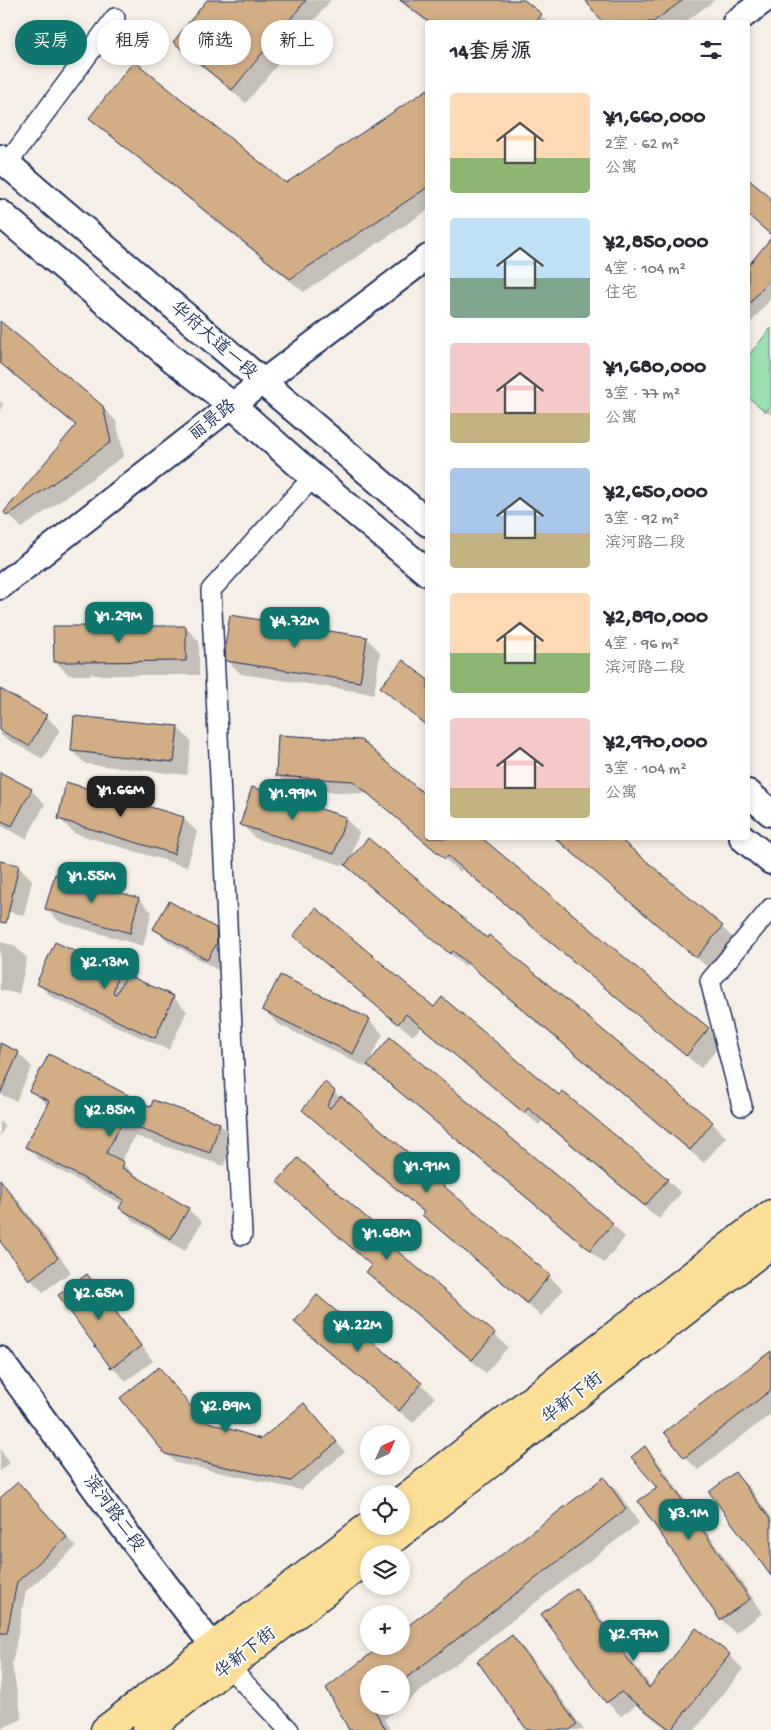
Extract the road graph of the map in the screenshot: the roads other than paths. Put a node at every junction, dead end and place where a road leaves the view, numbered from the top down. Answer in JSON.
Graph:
{"nodes":[{"id":1,"x":764,"y":0,"type":"edge"},
{"id":2,"x":115,"y":18,"type":"dead end"},
{"id":3,"x":738,"y":20,"type":"edge"},
{"id":4,"x":3,"y":161,"type":"edge"},
{"id":5,"x":0,"y":213,"type":"edge"},
{"id":6,"x":425,"y":259,"type":"edge"},
{"id":7,"x":262,"y":382,"type":"junction"},
{"id":8,"x":232,"y":406,"type":"junction"},
{"id":9,"x":313,"y":477,"type":"junction"},
{"id":10,"x":425,"y":520,"type":"edge"},
{"id":11,"x":425,"y":570,"type":"edge"},
{"id":12,"x":0,"y":587,"type":"edge"},
{"id":13,"x":750,"y":795,"type":"edge"},
{"id":14,"x":771,"y":813,"type":"edge"},
{"id":15,"x":746,"y":840,"type":"edge"},
{"id":16,"x":771,"y":861,"type":"edge"},
{"id":17,"x":771,"y":908,"type":"edge"},
{"id":18,"x":742,"y":1106,"type":"dead end"},
{"id":19,"x":771,"y":1214,"type":"edge"},
{"id":20,"x":242,"y":1235,"type":"dead end"},
{"id":21,"x":771,"y":1244,"type":"edge"},
{"id":22,"x":0,"y":1359,"type":"edge"},
{"id":23,"x":410,"y":1494,"type":"edge"},
{"id":24,"x":360,"y":1534,"type":"edge"},
{"id":25,"x":386,"y":1545,"type":"edge"},
{"id":26,"x":360,"y":1564,"type":"edge"},
{"id":27,"x":221,"y":1657,"type":"junction"},
{"id":28,"x":105,"y":1730,"type":"edge"},
{"id":29,"x":147,"y":1730,"type":"edge"},
{"id":30,"x":289,"y":1730,"type":"edge"}],
"edges":[{"from":1,"to":3,"type":"street"},
{"from":2,"to":4,"type":"street"},
{"from":4,"to":7,"type":"main road","name":"华府大道一段"},
{"from":5,"to":8,"type":"main road"},
{"from":6,"to":7,"type":"street","name":"丽景路"},
{"from":7,"to":8,"type":"street","name":"丽景路"},
{"from":7,"to":10,"type":"main road","name":"华府大道一段"},
{"from":8,"to":9,"type":"main road"},
{"from":8,"to":12,"type":"street","name":"丽景路"},
{"from":9,"to":11,"type":"main road"},
{"from":9,"to":20,"type":"street"},
{"from":13,"to":14,"type":"main road"},
{"from":15,"to":16,"type":"main road"},
{"from":17,"to":18,"type":"street"},
{"from":19,"to":23,"type":"main road"},
{"from":21,"to":25,"type":"main road","name":"华新下街"},
{"from":22,"to":27,"type":"street","name":"滨河路二段"},
{"from":24,"to":27,"type":"main road"},
{"from":26,"to":27,"type":"main road","name":"华新下街"},
{"from":27,"to":28,"type":"main road"},
{"from":27,"to":29,"type":"main road","name":"华新下街"},
{"from":27,"to":30,"type":"street"}]}
